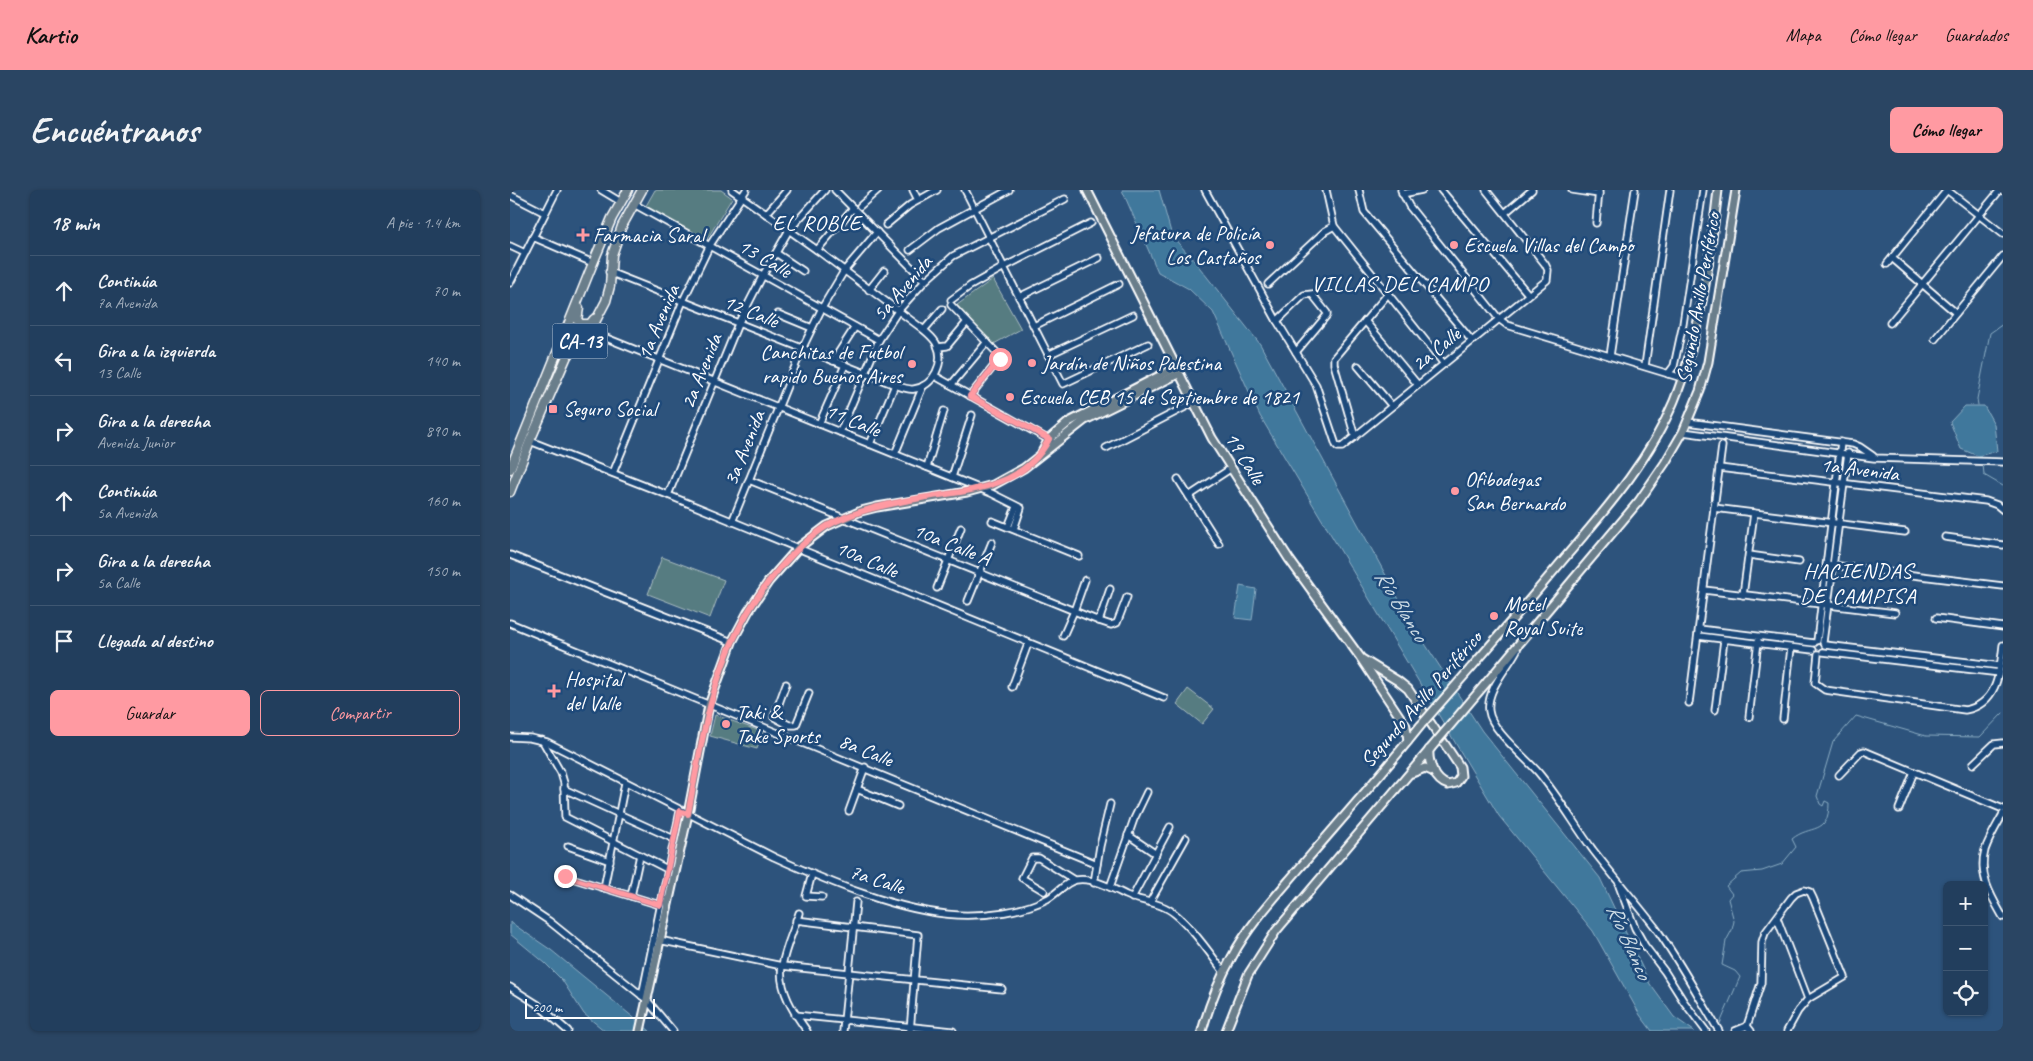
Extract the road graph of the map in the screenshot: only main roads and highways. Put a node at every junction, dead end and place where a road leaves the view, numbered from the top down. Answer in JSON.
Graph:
{"nodes":[{"id":1,"x":629,"y":190,"type":"edge"},
{"id":2,"x":642,"y":190,"type":"edge"},
{"id":3,"x":1087,"y":190,"type":"edge"},
{"id":4,"x":1718,"y":190,"type":"edge"},
{"id":5,"x":1736,"y":190,"type":"edge"},
{"id":6,"x":622,"y":226,"type":"junction"},
{"id":7,"x":1711,"y":247,"type":"junction"},
{"id":8,"x":1726,"y":248,"type":"junction"},
{"id":9,"x":1708,"y":261,"type":"junction"},
{"id":10,"x":1723,"y":263,"type":"junction"},
{"id":11,"x":1177,"y":370,"type":"junction"},
{"id":12,"x":1041,"y":455,"type":"junction"},
{"id":13,"x":510,"y":469,"type":"edge"},
{"id":14,"x":510,"y":492,"type":"edge"},
{"id":15,"x":1360,"y":657,"type":"junction"},
{"id":16,"x":1406,"y":726,"type":"junction"},
{"id":17,"x":1420,"y":726,"type":"junction"},
{"id":18,"x":1408,"y":741,"type":"junction"},
{"id":19,"x":1430,"y":749,"type":"junction"},
{"id":20,"x":1434,"y":772,"type":"junction"},
{"id":21,"x":1407,"y":776,"type":"junction"},
{"id":22,"x":640,"y":1031,"type":"edge"},
{"id":23,"x":1202,"y":1031,"type":"edge"},
{"id":24,"x":1226,"y":1031,"type":"edge"}],
"edges":[{"from":1,"to":6,"type":"highway"},
{"from":1,"to":13,"type":"highway","number":"CA-13"},
{"from":2,"to":6,"type":"highway","number":"CA-13"},
{"from":3,"to":11,"type":"main road","name":"19 Calle"},
{"from":4,"to":7,"type":"main road","name":"Segundo Anillo Periférico"},
{"from":5,"to":8,"type":"main road","name":"Segundo Anillo Periférico"},
{"from":6,"to":14,"type":"highway","number":"CA-13"},
{"from":7,"to":8,"type":"main road"},
{"from":7,"to":9,"type":"main road","name":"Segundo Anillo Periférico"},
{"from":8,"to":10,"type":"main road","name":"Segundo Anillo Periférico"},
{"from":9,"to":10,"type":"main road"},
{"from":9,"to":17,"type":"main road","name":"Segundo Anillo Periférico","bridge":true},
{"from":10,"to":19,"type":"main road","name":"Segundo Anillo Periférico","bridge":true},
{"from":11,"to":12,"type":"main road"},
{"from":11,"to":12,"type":"main road"},
{"from":11,"to":15,"type":"main road","name":"19 Calle"},
{"from":12,"to":22,"type":"main road"},
{"from":15,"to":16,"type":"main road","name":"19 Calle"},
{"from":15,"to":20,"type":"main road"},
{"from":16,"to":17,"type":"main road"},
{"from":16,"to":18,"type":"main road","name":"19 Calle"},
{"from":17,"to":18,"type":"main road","name":"Segundo Anillo Periférico"},
{"from":18,"to":23,"type":"main road","name":"Segundo Anillo Periférico"},
{"from":19,"to":20,"type":"main road"},
{"from":19,"to":21,"type":"main road","name":"Segundo Anillo Periférico"},
{"from":20,"to":21,"type":"main road"},
{"from":21,"to":24,"type":"main road","name":"Segundo Anillo Periférico"}]}
